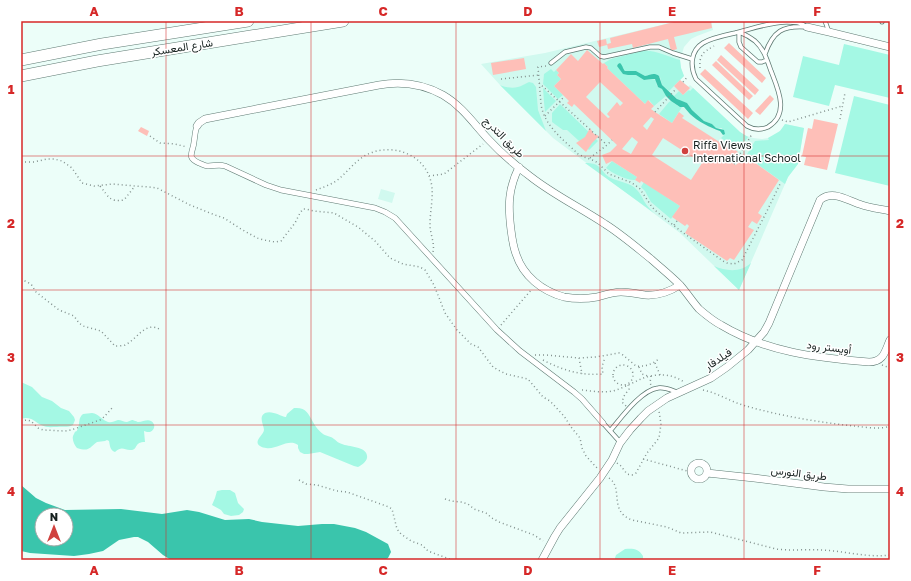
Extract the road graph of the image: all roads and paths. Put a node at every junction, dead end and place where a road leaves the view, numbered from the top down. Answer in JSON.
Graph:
{"nodes":[{"id":1,"x":248,"y":21,"type":"edge"},
{"id":2,"x":343,"y":21,"type":"edge"},
{"id":3,"x":825,"y":21,"type":"edge"},
{"id":4,"x":807,"y":27,"type":"junction"},
{"id":5,"x":739,"y":32,"type":"junction"},
{"id":6,"x":829,"y":32,"type":"junction"},
{"id":7,"x":714,"y":46,"type":"dead end"},
{"id":8,"x":890,"y":47,"type":"edge"},
{"id":9,"x":765,"y":54,"type":"junction"},
{"id":10,"x":21,"y":60,"type":"edge"},
{"id":11,"x":692,"y":60,"type":"junction"},
{"id":12,"x":767,"y":60,"type":"junction"},
{"id":13,"x":551,"y":64,"type":"joint"},
{"id":14,"x":700,"y":68,"type":"dead end"},
{"id":15,"x":539,"y":75,"type":"junction"},
{"id":16,"x":21,"y":76,"type":"edge"},
{"id":17,"x":688,"y":76,"type":"dead end"},
{"id":18,"x":501,"y":79,"type":"dead end"},
{"id":19,"x":683,"y":82,"type":"dead end"},
{"id":20,"x":539,"y":83,"type":"junction"},
{"id":21,"x":676,"y":89,"type":"dead end"},
{"id":22,"x":845,"y":93,"type":"dead end"},
{"id":23,"x":563,"y":98,"type":"dead end"},
{"id":24,"x":559,"y":102,"type":"junction"},
{"id":25,"x":842,"y":106,"type":"junction"},
{"id":26,"x":654,"y":112,"type":"dead end"},
{"id":27,"x":544,"y":117,"type":"junction"},
{"id":28,"x":776,"y":119,"type":"junction"},
{"id":29,"x":840,"y":119,"type":"dead end"},
{"id":30,"x":197,"y":126,"type":"joint"},
{"id":31,"x":755,"y":129,"type":"junction"},
{"id":32,"x":150,"y":136,"type":"dead end"},
{"id":33,"x":489,"y":140,"type":"junction"},
{"id":34,"x":612,"y":140,"type":"dead end"},
{"id":35,"x":607,"y":145,"type":"junction"},
{"id":36,"x":193,"y":148,"type":"junction"},
{"id":37,"x":590,"y":159,"type":"junction"},
{"id":38,"x":21,"y":162,"type":"edge"},
{"id":39,"x":734,"y":164,"type":"dead end"},
{"id":40,"x":519,"y":167,"type":"junction"},
{"id":41,"x":429,"y":176,"type":"junction"},
{"id":42,"x":638,"y":181,"type":"dead end"},
{"id":43,"x":635,"y":184,"type":"junction"},
{"id":44,"x":780,"y":184,"type":"dead end"},
{"id":45,"x":100,"y":186,"type":"junction"},
{"id":46,"x":135,"y":186,"type":"junction"},
{"id":47,"x":304,"y":194,"type":"junction"},
{"id":48,"x":890,"y":211,"type":"edge"},
{"id":49,"x":677,"y":221,"type":"dead end"},
{"id":50,"x":674,"y":225,"type":"junction"},
{"id":51,"x":431,"y":257,"type":"junction"},
{"id":52,"x":21,"y":279,"type":"edge"},
{"id":53,"x":536,"y":283,"type":"junction"},
{"id":54,"x":680,"y":285,"type":"junction"},
{"id":55,"x":161,"y":330,"type":"dead end"},
{"id":56,"x":497,"y":330,"type":"junction"},
{"id":57,"x":890,"y":340,"type":"edge"},
{"id":58,"x":755,"y":342,"type":"junction"},
{"id":59,"x":537,"y":355,"type":"junction"},
{"id":60,"x":605,"y":356,"type":"junction"},
{"id":61,"x":527,"y":357,"type":"junction"},
{"id":62,"x":580,"y":358,"type":"junction"},
{"id":63,"x":660,"y":358,"type":"dead end"},
{"id":64,"x":655,"y":363,"type":"junction"},
{"id":65,"x":638,"y":367,"type":"junction"},
{"id":66,"x":582,"y":374,"type":"junction"},
{"id":67,"x":660,"y":375,"type":"junction"},
{"id":68,"x":650,"y":376,"type":"junction"},
{"id":69,"x":628,"y":384,"type":"junction"},
{"id":70,"x":690,"y":387,"type":"junction"},
{"id":71,"x":654,"y":389,"type":"junction"},
{"id":72,"x":574,"y":392,"type":"junction"},
{"id":73,"x":678,"y":392,"type":"junction"},
{"id":74,"x":712,"y":392,"type":"dead end"},
{"id":75,"x":657,"y":405,"type":"junction"},
{"id":76,"x":112,"y":408,"type":"dead end"},
{"id":77,"x":629,"y":409,"type":"junction"},
{"id":78,"x":21,"y":421,"type":"edge"},
{"id":79,"x":603,"y":423,"type":"joint"},
{"id":80,"x":890,"y":426,"type":"edge"},
{"id":81,"x":610,"y":431,"type":"junction"},
{"id":82,"x":620,"y":443,"type":"junction"},
{"id":83,"x":643,"y":459,"type":"junction"},
{"id":84,"x":612,"y":460,"type":"junction"},
{"id":85,"x":691,"y":472,"type":"junction"},
{"id":86,"x":603,"y":473,"type":"junction"},
{"id":87,"x":706,"y":473,"type":"junction"},
{"id":88,"x":300,"y":480,"type":"dead end"},
{"id":89,"x":890,"y":490,"type":"edge"},
{"id":90,"x":445,"y":499,"type":"dead end"},
{"id":91,"x":549,"y":546,"type":"junction"},
{"id":92,"x":890,"y":554,"type":"edge"},
{"id":93,"x":452,"y":560,"type":"edge"},
{"id":94,"x":542,"y":560,"type":"edge"}],
"edges":[{"from":1,"to":10,"type":"main road","name":"شارع المعسكر"},
{"from":2,"to":16,"type":"main road","name":"شارع المعسكر"},
{"from":3,"to":6,"type":"lane"},
{"from":4,"to":5,"type":"lane"},
{"from":4,"to":6,"type":"street"},
{"from":4,"to":9,"type":"lane"},
{"from":5,"to":9,"type":"lane"},
{"from":5,"to":11,"type":"lane"},
{"from":5,"to":12,"type":"lane"},
{"from":6,"to":8,"type":"street"},
{"from":7,"to":14,"type":"path"},
{"from":9,"to":12,"type":"lane"},
{"from":11,"to":13,"type":"lane"},
{"from":11,"to":31,"type":"lane"},
{"from":12,"to":28,"type":"lane"},
{"from":13,"to":15,"type":"path"},
{"from":15,"to":18,"type":"path"},
{"from":15,"to":20,"type":"path"},
{"from":17,"to":19,"type":"path"},
{"from":20,"to":24,"type":"path"},
{"from":20,"to":27,"type":"path"},
{"from":21,"to":26,"type":"path"},
{"from":22,"to":25,"type":"path"},
{"from":23,"to":24,"type":"path"},
{"from":24,"to":27,"type":"path"},
{"from":24,"to":35,"type":"path"},
{"from":25,"to":28,"type":"path"},
{"from":25,"to":29,"type":"path"},
{"from":27,"to":37,"type":"path"},
{"from":28,"to":31,"type":"lane"},
{"from":30,"to":33,"type":"street","name":"طريق التدرج"},
{"from":30,"to":36,"type":"street"},
{"from":31,"to":39,"type":"path"},
{"from":32,"to":36,"type":"path"},
{"from":33,"to":40,"type":"street","name":"طريق التدرج"},
{"from":33,"to":41,"type":"path"},
{"from":34,"to":35,"type":"path"},
{"from":35,"to":37,"type":"path"},
{"from":36,"to":47,"type":"street"},
{"from":37,"to":43,"type":"path"},
{"from":38,"to":45,"type":"path"},
{"from":40,"to":53,"type":"street"},
{"from":40,"to":54,"type":"street","name":"طريق التدرج"},
{"from":41,"to":47,"type":"path"},
{"from":41,"to":51,"type":"path"},
{"from":42,"to":43,"type":"path"},
{"from":43,"to":50,"type":"path"},
{"from":44,"to":50,"type":"path"},
{"from":45,"to":46,"type":"path"},
{"from":45,"to":46,"type":"path"},
{"from":46,"to":86,"type":"path"},
{"from":47,"to":51,"type":"street"},
{"from":48,"to":58,"type":"street","name":"فيلدفار"},
{"from":49,"to":50,"type":"path"},
{"from":51,"to":56,"type":"street"},
{"from":52,"to":55,"type":"path"},
{"from":53,"to":54,"type":"street"},
{"from":53,"to":56,"type":"path"},
{"from":54,"to":58,"type":"street","name":"طريق التدرج"},
{"from":56,"to":61,"type":"street"},
{"from":57,"to":58,"type":"street","name":"أويستر رود"},
{"from":58,"to":70,"type":"street","name":"فيلدفار"},
{"from":59,"to":61,"type":"path"},
{"from":59,"to":62,"type":"path"},
{"from":59,"to":66,"type":"path"},
{"from":60,"to":62,"type":"path"},
{"from":60,"to":65,"type":"path"},
{"from":60,"to":66,"type":"path"},
{"from":61,"to":72,"type":"street"},
{"from":62,"to":66,"type":"path"},
{"from":63,"to":64,"type":"path"},
{"from":64,"to":65,"type":"path"},
{"from":64,"to":67,"type":"path"},
{"from":65,"to":68,"type":"path"},
{"from":67,"to":68,"type":"path"},
{"from":67,"to":70,"type":"path"},
{"from":68,"to":69,"type":"path"},
{"from":68,"to":71,"type":"path"},
{"from":69,"to":69,"type":"path"},
{"from":69,"to":72,"type":"path"},
{"from":69,"to":77,"type":"path"},
{"from":70,"to":73,"type":"street","name":"فيلدفار"},
{"from":71,"to":73,"type":"lane"},
{"from":71,"to":77,"type":"lane"},
{"from":72,"to":79,"type":"street"},
{"from":73,"to":75,"type":"street","name":"فيلدفار"},
{"from":74,"to":80,"type":"path"},
{"from":75,"to":82,"type":"street","name":"فيلدفار"},
{"from":75,"to":83,"type":"path"},
{"from":76,"to":78,"type":"path"},
{"from":77,"to":81,"type":"lane"},
{"from":79,"to":81,"type":"lane"},
{"from":81,"to":82,"type":"lane"},
{"from":82,"to":84,"type":"street","name":"فيلدفار"},
{"from":83,"to":84,"type":"path"},
{"from":83,"to":85,"type":"path"},
{"from":84,"to":86,"type":"street","name":"فيلدفار"},
{"from":85,"to":87,"type":"street","name":"طريق النورس"},
{"from":85,"to":87,"type":"street","name":"طريق النورس"},
{"from":86,"to":91,"type":"street","name":"فيلدفار"},
{"from":86,"to":92,"type":"path"},
{"from":87,"to":89,"type":"street","name":"طريق النورس"},
{"from":88,"to":93,"type":"path"},
{"from":90,"to":91,"type":"path"},
{"from":91,"to":94,"type":"street","name":"فيلدفار"}]}
